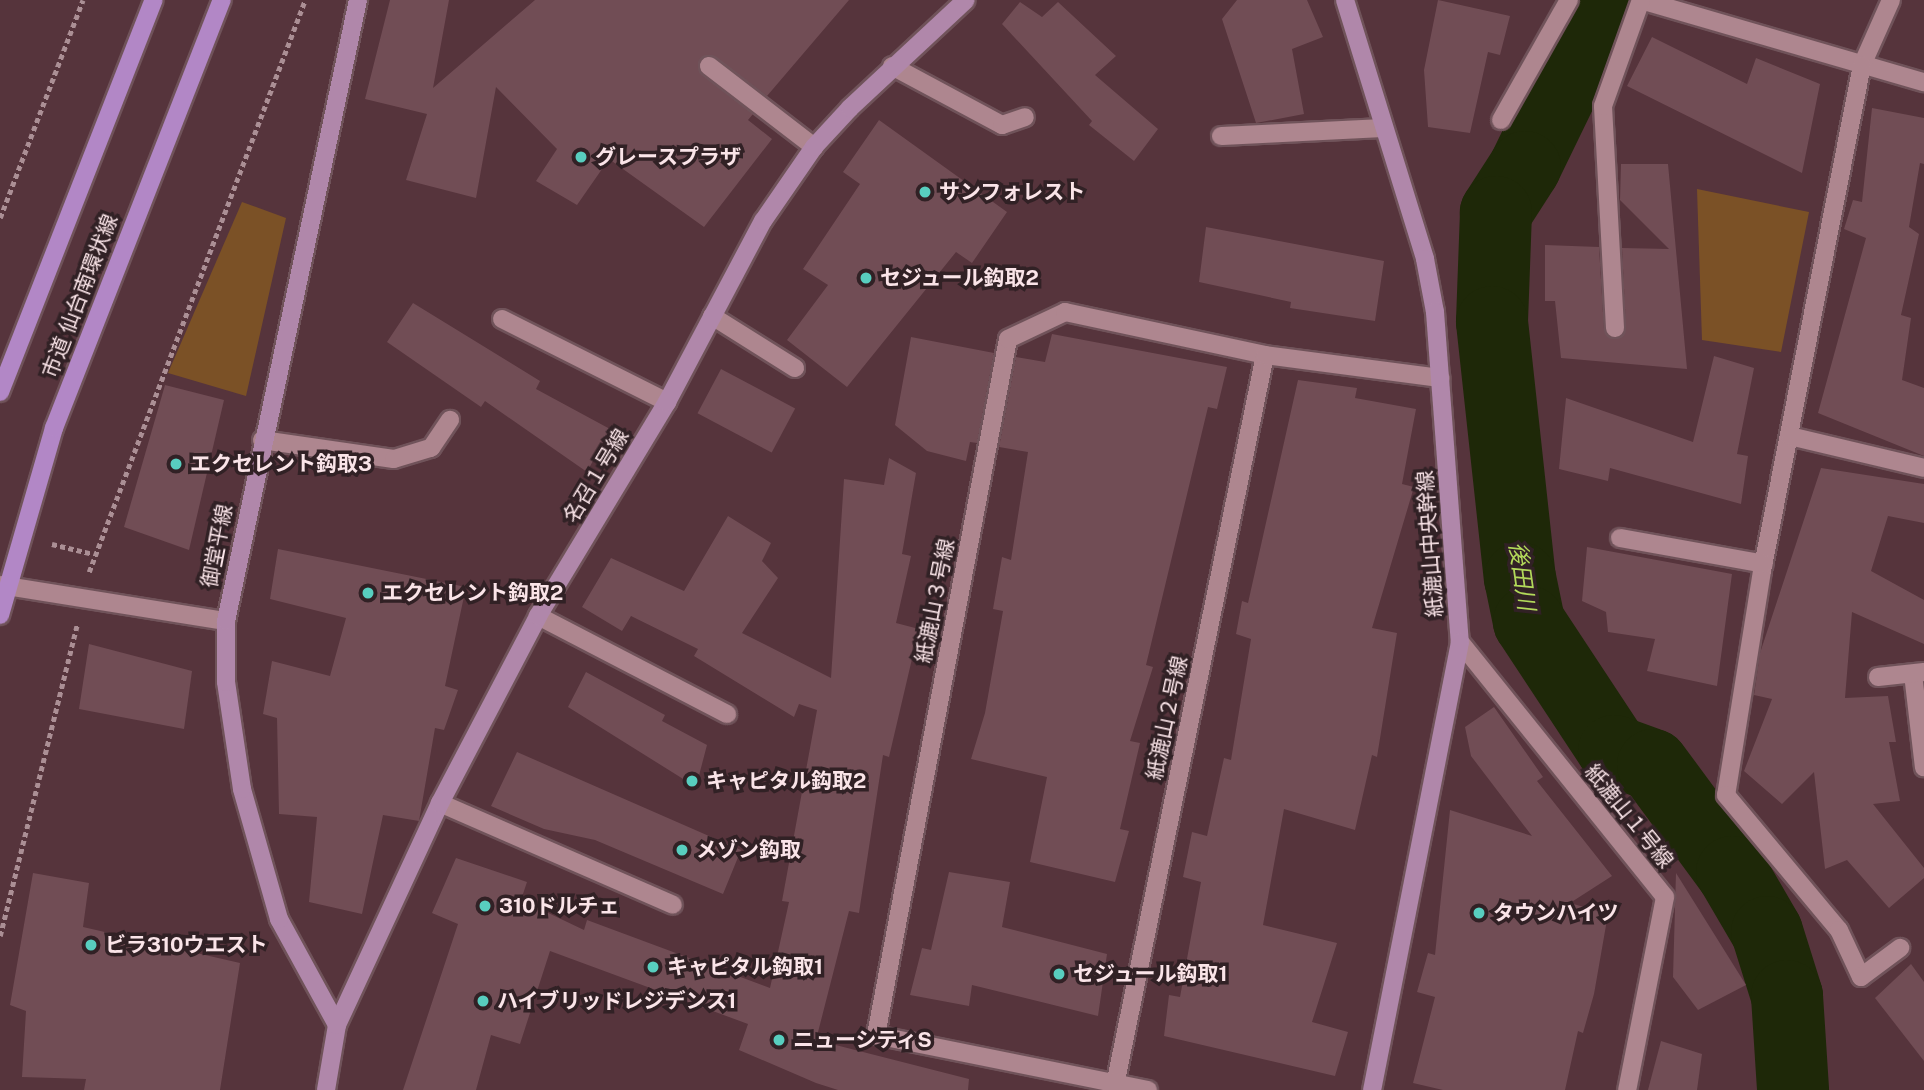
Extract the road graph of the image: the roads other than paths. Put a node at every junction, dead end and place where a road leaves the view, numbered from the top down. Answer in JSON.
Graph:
{"nodes":[{"id":1,"x":153,"y":0,"type":"edge"},
{"id":2,"x":222,"y":0,"type":"edge"},
{"id":3,"x":358,"y":0,"type":"edge"},
{"id":4,"x":966,"y":0,"type":"edge"},
{"id":5,"x":1345,"y":0,"type":"edge"},
{"id":6,"x":1569,"y":0,"type":"edge"},
{"id":7,"x":1641,"y":0,"type":"edge"},
{"id":8,"x":1891,"y":0,"type":"edge"},
{"id":9,"x":1863,"y":65,"type":"junction"},
{"id":10,"x":709,"y":66,"type":"dead end"},
{"id":11,"x":892,"y":66,"type":"junction"},
{"id":12,"x":1924,"y":82,"type":"edge"},
{"id":13,"x":1025,"y":117,"type":"dead end"},
{"id":14,"x":1502,"y":120,"type":"dead end"},
{"id":15,"x":1384,"y":128,"type":"junction"},
{"id":16,"x":1221,"y":136,"type":"dead end"},
{"id":17,"x":814,"y":147,"type":"junction"},
{"id":18,"x":712,"y":316,"type":"junction"},
{"id":19,"x":502,"y":319,"type":"dead end"},
{"id":20,"x":1615,"y":328,"type":"dead end"},
{"id":21,"x":1265,"y":355,"type":"junction"},
{"id":22,"x":795,"y":368,"type":"dead end"},
{"id":23,"x":1440,"y":378,"type":"junction"},
{"id":24,"x":0,"y":391,"type":"edge"},
{"id":25,"x":667,"y":402,"type":"junction"},
{"id":26,"x":450,"y":420,"type":"dead end"},
{"id":27,"x":1790,"y":436,"type":"junction"},
{"id":28,"x":262,"y":440,"type":"junction"},
{"id":29,"x":1924,"y":468,"type":"edge"},
{"id":30,"x":1620,"y":538,"type":"dead end"},
{"id":31,"x":1764,"y":564,"type":"junction"},
{"id":32,"x":4,"y":586,"type":"edge"},
{"id":33,"x":0,"y":615,"type":"edge"},
{"id":34,"x":538,"y":616,"type":"junction"},
{"id":35,"x":226,"y":621,"type":"junction"},
{"id":36,"x":1460,"y":642,"type":"junction"},
{"id":37,"x":1918,"y":673,"type":"edge"},
{"id":38,"x":1878,"y":677,"type":"dead end"},
{"id":39,"x":727,"y":714,"type":"dead end"},
{"id":40,"x":1924,"y":767,"type":"edge"},
{"id":41,"x":440,"y":803,"type":"junction"},
{"id":42,"x":673,"y":905,"type":"dead end"},
{"id":43,"x":1899,"y":948,"type":"dead end"},
{"id":44,"x":337,"y":1025,"type":"junction"},
{"id":45,"x":1115,"y":1087,"type":"edge"},
{"id":46,"x":326,"y":1090,"type":"edge"},
{"id":47,"x":1148,"y":1090,"type":"edge"},
{"id":48,"x":1372,"y":1090,"type":"edge"},
{"id":49,"x":1627,"y":1090,"type":"edge"}],
"edges":[{"from":1,"to":24,"type":"main road","name":"市道 仙台南環状線"},
{"from":2,"to":32,"type":"main road","name":"市道 仙台南環状線"},
{"from":3,"to":28,"type":"street","name":"御堂平線"},
{"from":4,"to":11,"type":"street","name":"名召１号線"},
{"from":5,"to":15,"type":"street","name":"紙漉山中央幹線"},
{"from":6,"to":14,"type":"street"},
{"from":7,"to":9,"type":"street"},
{"from":7,"to":20,"type":"street"},
{"from":8,"to":9,"type":"street"},
{"from":9,"to":12,"type":"street"},
{"from":9,"to":27,"type":"street"},
{"from":10,"to":17,"type":"street"},
{"from":11,"to":13,"type":"street"},
{"from":11,"to":17,"type":"street","name":"名召１号線"},
{"from":15,"to":16,"type":"street"},
{"from":15,"to":23,"type":"street","name":"紙漉山中央幹線"},
{"from":17,"to":18,"type":"street","name":"名召１号線"},
{"from":18,"to":22,"type":"street"},
{"from":18,"to":25,"type":"street","name":"名召１号線"},
{"from":19,"to":25,"type":"street"},
{"from":21,"to":23,"type":"street","name":"紙漉山３号線"},
{"from":21,"to":45,"type":"street","name":"紙漉山２号線"},
{"from":21,"to":45,"type":"street","name":"紙漉山３号線"},
{"from":23,"to":36,"type":"street","name":"紙漉山中央幹線"},
{"from":25,"to":34,"type":"street","name":"名召１号線"},
{"from":26,"to":28,"type":"street"},
{"from":27,"to":29,"type":"street"},
{"from":27,"to":31,"type":"street"},
{"from":28,"to":35,"type":"street","name":"御堂平線"},
{"from":30,"to":31,"type":"street"},
{"from":31,"to":43,"type":"street"},
{"from":32,"to":33,"type":"main road","name":"市道 仙台南環状線"},
{"from":32,"to":35,"type":"street"},
{"from":34,"to":39,"type":"street"},
{"from":34,"to":41,"type":"street","name":"名召１号線"},
{"from":35,"to":44,"type":"street","name":"御堂平線"},
{"from":36,"to":48,"type":"street","name":"紙漉山中央幹線"},
{"from":36,"to":49,"type":"street","name":"紙漉山１号線"},
{"from":37,"to":38,"type":"street"},
{"from":37,"to":40,"type":"street"},
{"from":41,"to":42,"type":"street"},
{"from":41,"to":44,"type":"street","name":"名召１号線"},
{"from":44,"to":46,"type":"street"},
{"from":45,"to":47,"type":"street","name":"紙漉山３号線"}]}
